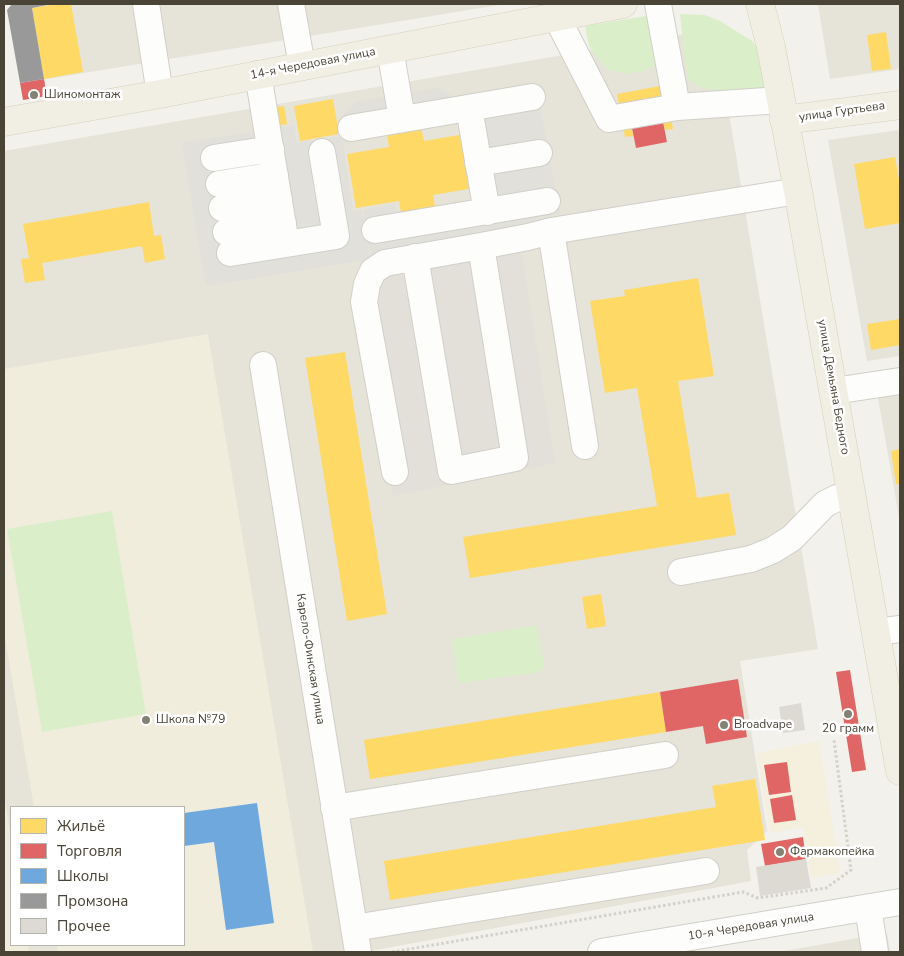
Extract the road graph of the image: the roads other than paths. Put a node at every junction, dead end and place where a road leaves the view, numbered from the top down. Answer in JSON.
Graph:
{"nodes":[{"id":1,"x":146,"y":4,"type":"edge"},
{"id":2,"x":291,"y":4,"type":"edge"},
{"id":3,"x":623,"y":4,"type":"edge"},
{"id":4,"x":658,"y":4,"type":"edge"},
{"id":5,"x":760,"y":4,"type":"edge"},
{"id":6,"x":556,"y":16,"type":"junction"},
{"id":7,"x":390,"y":49,"type":"junction"},
{"id":8,"x":302,"y":66,"type":"junction"},
{"id":9,"x":258,"y":74,"type":"junction"},
{"id":10,"x":160,"y":94,"type":"junction"},
{"id":11,"x":532,"y":97,"type":"dead end"},
{"id":12,"x":900,"y":105,"type":"edge"},
{"id":13,"x":469,"y":108,"type":"junction"},
{"id":14,"x":677,"y":108,"type":"junction"},
{"id":15,"x":783,"y":110,"type":"junction"},
{"id":16,"x":402,"y":119,"type":"junction"},
{"id":17,"x":4,"y":122,"type":"edge"},
{"id":18,"x":351,"y":128,"type":"dead end"},
{"id":19,"x":270,"y":149,"type":"junction"},
{"id":20,"x":322,"y":152,"type":"dead end"},
{"id":21,"x":539,"y":153,"type":"dead end"},
{"id":22,"x":214,"y":158,"type":"dead end"},
{"id":23,"x":478,"y":163,"type":"junction"},
{"id":24,"x":798,"y":191,"type":"junction"},
{"id":25,"x":547,"y":201,"type":"dead end"},
{"id":26,"x":281,"y":210,"type":"junction"},
{"id":27,"x":487,"y":212,"type":"junction"},
{"id":28,"x":375,"y":230,"type":"dead end"},
{"id":29,"x":550,"y":231,"type":"junction"},
{"id":30,"x":481,"y":246,"type":"junction"},
{"id":31,"x":415,"y":257,"type":"junction"},
{"id":32,"x":263,"y":365,"type":"dead end"},
{"id":33,"x":900,"y":381,"type":"edge"},
{"id":34,"x":834,"y":391,"type":"junction"},
{"id":35,"x":585,"y":446,"type":"dead end"},
{"id":36,"x":395,"y":472,"type":"dead end"},
{"id":37,"x":852,"y":494,"type":"junction"},
{"id":38,"x":681,"y":572,"type":"dead end"},
{"id":39,"x":888,"y":631,"type":"edge"},
{"id":40,"x":665,"y":755,"type":"dead end"},
{"id":41,"x":900,"y":771,"type":"edge"},
{"id":42,"x":334,"y":808,"type":"junction"},
{"id":43,"x":706,"y":871,"type":"dead end"},
{"id":44,"x":900,"y":902,"type":"edge"},
{"id":45,"x":868,"y":908,"type":"junction"},
{"id":46,"x":356,"y":940,"type":"edge"},
{"id":47,"x":601,"y":952,"type":"edge"},
{"id":48,"x":876,"y":952,"type":"edge"}],
"edges":[{"from":1,"to":10,"type":"street"},
{"from":2,"to":8,"type":"street"},
{"from":3,"to":6,"type":"main road","name":"14-я Чередовая улица"},
{"from":4,"to":14,"type":"street"},
{"from":5,"to":15,"type":"main road","name":"улица Демьяна Бедного"},
{"from":6,"to":7,"type":"main road","name":"14-я Чередовая улица"},
{"from":6,"to":14,"type":"street"},
{"from":7,"to":8,"type":"main road","name":"14-я Чередовая улица"},
{"from":7,"to":16,"type":"street"},
{"from":8,"to":9,"type":"main road","name":"14-я Чередовая улица"},
{"from":9,"to":10,"type":"main road","name":"14-я Чередовая улица"},
{"from":9,"to":19,"type":"street"},
{"from":10,"to":17,"type":"main road","name":"14-я Чередовая улица"},
{"from":11,"to":13,"type":"street"},
{"from":12,"to":15,"type":"main road","name":"улица Гуртьева"},
{"from":13,"to":16,"type":"street"},
{"from":13,"to":23,"type":"street"},
{"from":14,"to":15,"type":"street"},
{"from":15,"to":24,"type":"main road","name":"улица Демьяна Бедного"},
{"from":16,"to":18,"type":"street"},
{"from":19,"to":22,"type":"street"},
{"from":19,"to":26,"type":"street"},
{"from":20,"to":26,"type":"street"},
{"from":21,"to":23,"type":"street"},
{"from":23,"to":27,"type":"street"},
{"from":24,"to":29,"type":"street"},
{"from":24,"to":34,"type":"main road","name":"улица Демьяна Бедного"},
{"from":25,"to":27,"type":"street"},
{"from":26,"to":26,"type":"street"},
{"from":27,"to":28,"type":"street"},
{"from":29,"to":30,"type":"street"},
{"from":29,"to":35,"type":"street"},
{"from":30,"to":31,"type":"street"},
{"from":30,"to":31,"type":"street"},
{"from":31,"to":36,"type":"street"},
{"from":32,"to":42,"type":"street","name":"Карело-Финская улица"},
{"from":33,"to":34,"type":"street"},
{"from":34,"to":37,"type":"main road","name":"улица Демьяна Бедного"},
{"from":37,"to":38,"type":"street"},
{"from":37,"to":39,"type":"main road","name":"улица Демьяна Бедного"},
{"from":39,"to":41,"type":"main road","name":"улица Демьяна Бедного"},
{"from":40,"to":42,"type":"street"},
{"from":42,"to":46,"type":"street","name":"Карело-Финская улица"},
{"from":43,"to":46,"type":"street"},
{"from":44,"to":45,"type":"street","name":"10-я Чередовая улица"},
{"from":45,"to":47,"type":"street","name":"10-я Чередовая улица"},
{"from":45,"to":48,"type":"street"}]}
